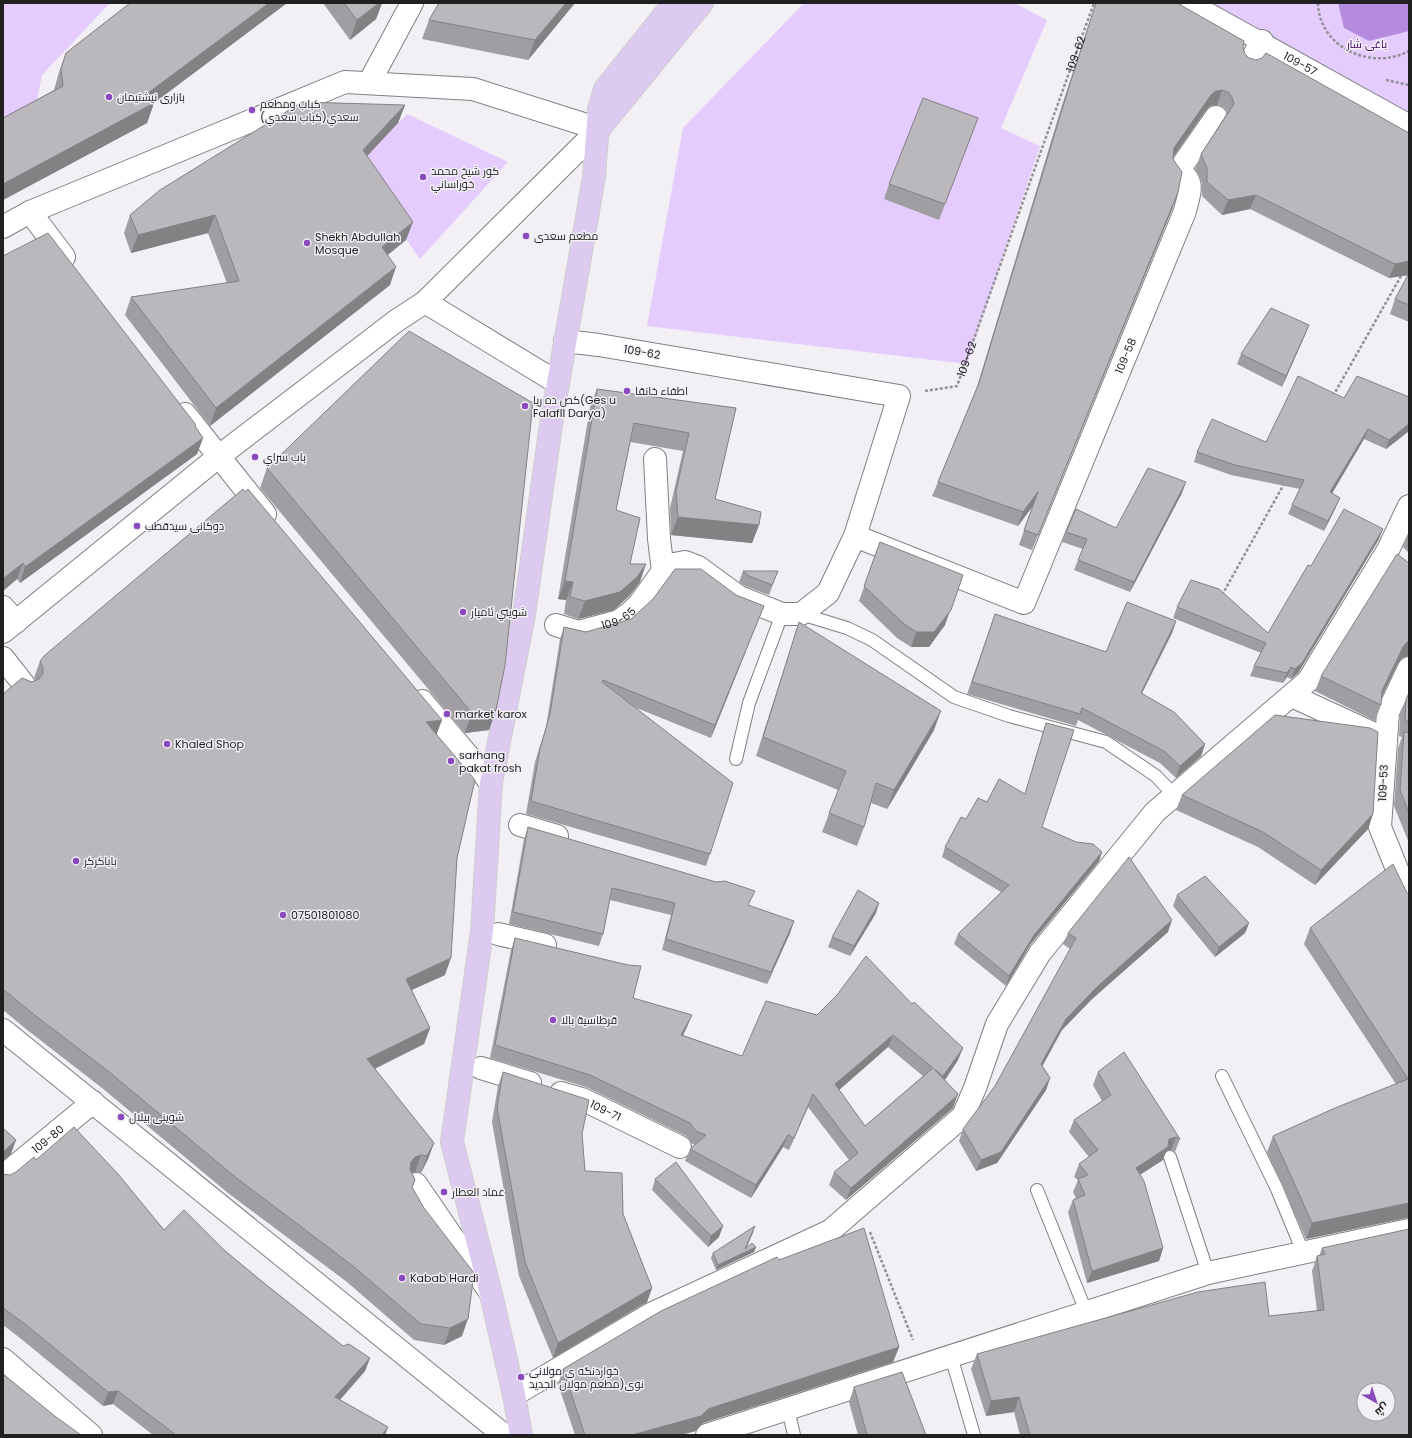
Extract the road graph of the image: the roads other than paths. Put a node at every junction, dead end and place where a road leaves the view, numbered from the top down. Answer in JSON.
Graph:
{"nodes":[{"id":1,"x":412,"y":3,"type":"edge"},
{"id":2,"x":674,"y":3,"type":"edge"},
{"id":3,"x":702,"y":3,"type":"edge"},
{"id":4,"x":1191,"y":3,"type":"edge"},
{"id":5,"x":1262,"y":41,"type":"junction"},
{"id":6,"x":1250,"y":62,"type":"edge"},
{"id":7,"x":369,"y":83,"type":"junction"},
{"id":8,"x":1216,"y":117,"type":"dead end"},
{"id":9,"x":1409,"y":124,"type":"edge"},
{"id":10,"x":599,"y":129,"type":"junction"},
{"id":11,"x":30,"y":212,"type":"junction"},
{"id":12,"x":3,"y":227,"type":"edge"},
{"id":13,"x":78,"y":275,"type":"edge"},
{"id":14,"x":425,"y":302,"type":"junction"},
{"id":15,"x":565,"y":341,"type":"junction"},
{"id":16,"x":558,"y":383,"type":"junction"},
{"id":17,"x":174,"y":400,"type":"edge"},
{"id":18,"x":218,"y":457,"type":"junction"},
{"id":19,"x":655,"y":459,"type":"dead end"},
{"id":20,"x":1409,"y":506,"type":"edge"},
{"id":21,"x":278,"y":529,"type":"edge"},
{"id":22,"x":855,"y":536,"type":"junction"},
{"id":23,"x":663,"y":571,"type":"junction"},
{"id":24,"x":791,"y":614,"type":"junction"},
{"id":25,"x":7,"y":620,"type":"edge"},
{"id":26,"x":556,"y":625,"type":"dead end"},
{"id":27,"x":3,"y":658,"type":"edge"},
{"id":28,"x":1409,"y":668,"type":"edge"},
{"id":29,"x":25,"y":686,"type":"edge"},
{"id":30,"x":410,"y":686,"type":"edge"},
{"id":31,"x":1292,"y":696,"type":"junction"},
{"id":32,"x":1385,"y":739,"type":"junction"},
{"id":33,"x":736,"y":759,"type":"dead end"},
{"id":34,"x":491,"y":783,"type":"junction"},
{"id":35,"x":1174,"y":795,"type":"junction"},
{"id":36,"x":520,"y":825,"type":"dead end"},
{"id":37,"x":579,"y":842,"type":"edge"},
{"id":38,"x":1409,"y":898,"type":"edge"},
{"id":39,"x":498,"y":934,"type":"dead end"},
{"id":40,"x":566,"y":950,"type":"edge"},
{"id":41,"x":3,"y":1030,"type":"edge"},
{"id":42,"x":481,"y":1068,"type":"dead end"},
{"id":43,"x":1222,"y":1076,"type":"dead end"},
{"id":44,"x":93,"y":1102,"type":"junction"},
{"id":45,"x":680,"y":1148,"type":"dead end"},
{"id":46,"x":1170,"y":1157,"type":"edge"},
{"id":47,"x":3,"y":1176,"type":"edge"},
{"id":48,"x":416,"y":1184,"type":"dead end"},
{"id":49,"x":1037,"y":1190,"type":"dead end"},
{"id":50,"x":1409,"y":1230,"type":"edge"},
{"id":51,"x":1303,"y":1252,"type":"junction"},
{"id":52,"x":1208,"y":1273,"type":"junction"},
{"id":53,"x":492,"y":1294,"type":"junction"},
{"id":54,"x":1087,"y":1314,"type":"junction"},
{"id":55,"x":951,"y":1356,"type":"junction"},
{"id":56,"x":3,"y":1360,"type":"edge"},
{"id":57,"x":514,"y":1395,"type":"junction"},
{"id":58,"x":788,"y":1409,"type":"junction"},
{"id":59,"x":91,"y":1435,"type":"edge"},
{"id":60,"x":504,"y":1435,"type":"edge"},
{"id":61,"x":521,"y":1435,"type":"edge"},
{"id":62,"x":707,"y":1435,"type":"edge"},
{"id":63,"x":794,"y":1435,"type":"edge"},
{"id":64,"x":974,"y":1435,"type":"edge"}],
"edges":[{"from":1,"to":7,"type":"street"},
{"from":2,"to":10,"type":"main road"},
{"from":3,"to":10,"type":"main road"},
{"from":4,"to":5,"type":"street","name":"109-57"},
{"from":5,"to":6,"type":"street"},
{"from":5,"to":9,"type":"street","name":"109-57"},
{"from":7,"to":10,"type":"street"},
{"from":7,"to":11,"type":"street"},
{"from":8,"to":22,"type":"street","name":"109-58"},
{"from":10,"to":14,"type":"street"},
{"from":10,"to":15,"type":"main road"},
{"from":11,"to":12,"type":"street"},
{"from":11,"to":13,"type":"street"},
{"from":14,"to":16,"type":"street"},
{"from":14,"to":18,"type":"street"},
{"from":15,"to":16,"type":"main road"},
{"from":15,"to":22,"type":"street","name":"109-62"},
{"from":16,"to":34,"type":"main road"},
{"from":17,"to":18,"type":"street"},
{"from":18,"to":21,"type":"street"},
{"from":18,"to":25,"type":"street"},
{"from":19,"to":23,"type":"street"},
{"from":20,"to":31,"type":"street"},
{"from":22,"to":24,"type":"street"},
{"from":23,"to":24,"type":"street"},
{"from":23,"to":26,"type":"street","name":"109-65"},
{"from":24,"to":33,"type":"lane"},
{"from":24,"to":35,"type":"lane"},
{"from":27,"to":29,"type":"street"},
{"from":28,"to":32,"type":"street","name":"109-53"},
{"from":30,"to":34,"type":"street"},
{"from":31,"to":32,"type":"street"},
{"from":31,"to":35,"type":"street"},
{"from":32,"to":38,"type":"street","name":"109-53"},
{"from":34,"to":53,"type":"main road"},
{"from":35,"to":57,"type":"street"},
{"from":36,"to":37,"type":"street"},
{"from":39,"to":40,"type":"street"},
{"from":41,"to":44,"type":"street"},
{"from":42,"to":45,"type":"street","name":"109-71"},
{"from":43,"to":51,"type":"lane"},
{"from":44,"to":47,"type":"street","name":"109-80"},
{"from":44,"to":60,"type":"street"},
{"from":46,"to":52,"type":"lane"},
{"from":48,"to":53,"type":"street"},
{"from":49,"to":54,"type":"lane"},
{"from":50,"to":51,"type":"street"},
{"from":51,"to":52,"type":"street"},
{"from":52,"to":54,"type":"street"},
{"from":53,"to":57,"type":"main road"},
{"from":54,"to":55,"type":"street"},
{"from":55,"to":58,"type":"street"},
{"from":55,"to":64,"type":"lane"},
{"from":56,"to":59,"type":"street"},
{"from":57,"to":61,"type":"main road"},
{"from":58,"to":62,"type":"street"},
{"from":58,"to":63,"type":"lane"}]}
